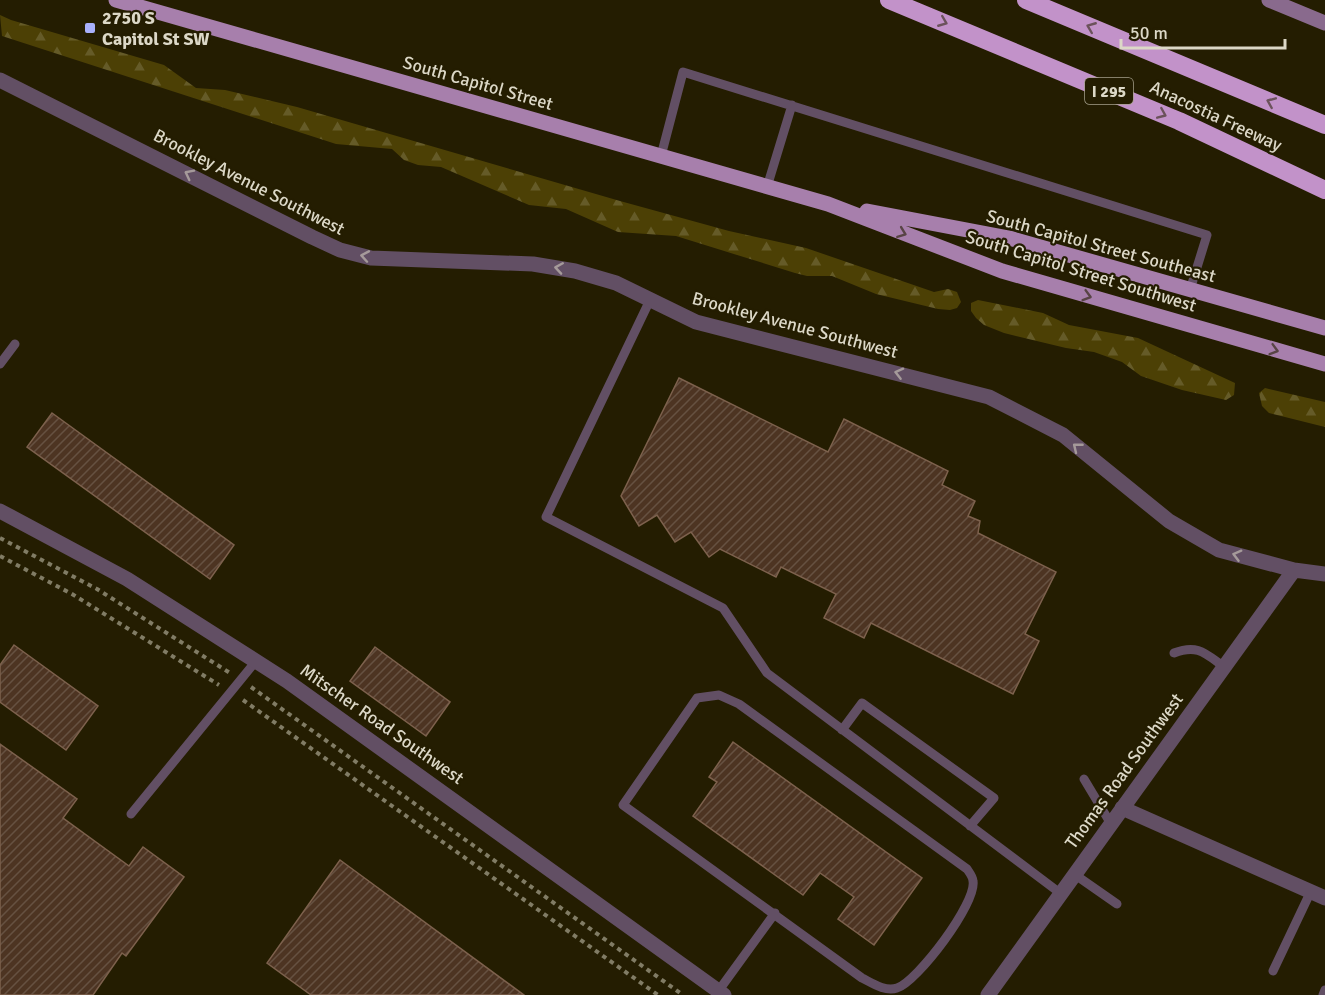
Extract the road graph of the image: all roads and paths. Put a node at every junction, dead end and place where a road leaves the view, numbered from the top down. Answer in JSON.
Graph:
{"nodes":[{"id":1,"x":116,"y":0,"type":"edge"},
{"id":2,"x":889,"y":0,"type":"edge"},
{"id":3,"x":1026,"y":0,"type":"edge"},
{"id":4,"x":1269,"y":0,"type":"edge"},
{"id":5,"x":135,"y":3,"type":"edge"},
{"id":6,"x":1325,"y":23,"type":"edge"},
{"id":7,"x":0,"y":80,"type":"edge"},
{"id":8,"x":792,"y":105,"type":"junction"},
{"id":9,"x":1325,"y":125,"type":"edge"},
{"id":10,"x":661,"y":156,"type":"junction"},
{"id":11,"x":767,"y":187,"type":"junction"},
{"id":12,"x":1325,"y":190,"type":"edge"},
{"id":13,"x":828,"y":204,"type":"junction"},
{"id":14,"x":1190,"y":290,"type":"junction"},
{"id":15,"x":650,"y":300,"type":"junction"},
{"id":16,"x":1325,"y":328,"type":"edge"},
{"id":17,"x":15,"y":344,"type":"dead end"},
{"id":18,"x":0,"y":364,"type":"edge"},
{"id":19,"x":1325,"y":364,"type":"edge"},
{"id":20,"x":0,"y":511,"type":"edge"},
{"id":21,"x":0,"y":538,"type":"edge"},
{"id":22,"x":0,"y":556,"type":"edge"},
{"id":23,"x":1294,"y":570,"type":"junction"},
{"id":24,"x":1325,"y":574,"type":"edge"},
{"id":25,"x":1174,"y":653,"type":"dead end"},
{"id":26,"x":256,"y":661,"type":"junction"},
{"id":27,"x":1223,"y":666,"type":"junction"},
{"id":28,"x":240,"y":680,"type":"junction"},
{"id":29,"x":230,"y":692,"type":"junction"},
{"id":30,"x":842,"y":730,"type":"junction"},
{"id":31,"x":1084,"y":779,"type":"dead end"},
{"id":32,"x":1122,"y":808,"type":"junction"},
{"id":33,"x":131,"y":813,"type":"dead end"},
{"id":34,"x":1111,"y":824,"type":"junction"},
{"id":35,"x":970,"y":826,"type":"junction"},
{"id":36,"x":1074,"y":874,"type":"junction"},
{"id":37,"x":1060,"y":893,"type":"junction"},
{"id":38,"x":1318,"y":895,"type":"edge"},
{"id":39,"x":1117,"y":904,"type":"dead end"},
{"id":40,"x":775,"y":913,"type":"junction"},
{"id":41,"x":1273,"y":971,"type":"dead end"},
{"id":42,"x":1325,"y":990,"type":"edge"},
{"id":43,"x":720,"y":994,"type":"edge"},
{"id":44,"x":658,"y":995,"type":"edge"},
{"id":45,"x":683,"y":995,"type":"edge"},
{"id":46,"x":987,"y":995,"type":"edge"},
{"id":47,"x":1323,"y":995,"type":"edge"}],
"edges":[{"from":1,"to":5,"type":"main road","name":"South Capitol Street"},
{"from":2,"to":12,"type":"highway","name":"Anacostia Freeway","number":"I 295","one_way":true},
{"from":9,"to":3,"type":"highway","name":"Anacostia Freeway","one_way":true},
{"from":4,"to":6,"type":"main road"},
{"from":5,"to":10,"type":"main road","name":"South Capitol Street"},
{"from":15,"to":7,"type":"street","name":"Brookley Avenue Southwest","one_way":true},
{"from":8,"to":10,"type":"lane"},
{"from":8,"to":11,"type":"lane"},
{"from":8,"to":14,"type":"lane"},
{"from":10,"to":11,"type":"main road","name":"South Capitol Street"},
{"from":11,"to":13,"type":"main road","name":"South Capitol Street"},
{"from":13,"to":14,"type":"main road","name":"South Capitol Street Southeast"},
{"from":13,"to":19,"type":"main road","name":"South Capitol Street Southwest","one_way":true},
{"from":14,"to":16,"type":"main road","name":"South Capitol Street Southeast"},
{"from":23,"to":15,"type":"street","name":"Brookley Avenue Southwest","one_way":true},
{"from":15,"to":30,"type":"lane"},
{"from":17,"to":18,"type":"lane"},
{"from":20,"to":26,"type":"street","name":"Mitscher Road Southwest"},
{"from":21,"to":28,"type":"path"},
{"from":22,"to":29,"type":"path"},
{"from":23,"to":24,"type":"street","name":"Brookley Avenue Southwest"},
{"from":23,"to":27,"type":"street","name":"Thomas Road Southwest"},
{"from":25,"to":27,"type":"lane"},
{"from":26,"to":28,"type":"lane"},
{"from":26,"to":43,"type":"street","name":"Mitscher Road Southwest"},
{"from":27,"to":32,"type":"street","name":"Thomas Road Southwest"},
{"from":28,"to":29,"type":"lane"},
{"from":28,"to":45,"type":"path"},
{"from":29,"to":33,"type":"lane"},
{"from":29,"to":44,"type":"path"},
{"from":30,"to":35,"type":"lane"},
{"from":30,"to":35,"type":"lane"},
{"from":31,"to":34,"type":"lane"},
{"from":32,"to":34,"type":"street","name":"Thomas Road Southwest"},
{"from":32,"to":38,"type":"street"},
{"from":34,"to":36,"type":"street","name":"Thomas Road Southwest"},
{"from":35,"to":37,"type":"lane"},
{"from":36,"to":37,"type":"street","name":"Thomas Road Southwest"},
{"from":36,"to":39,"type":"lane"},
{"from":37,"to":46,"type":"street","name":"Thomas Road Southwest"},
{"from":38,"to":41,"type":"lane"},
{"from":40,"to":40,"type":"lane"},
{"from":40,"to":43,"type":"lane"},
{"from":42,"to":47,"type":"lane"}]}
